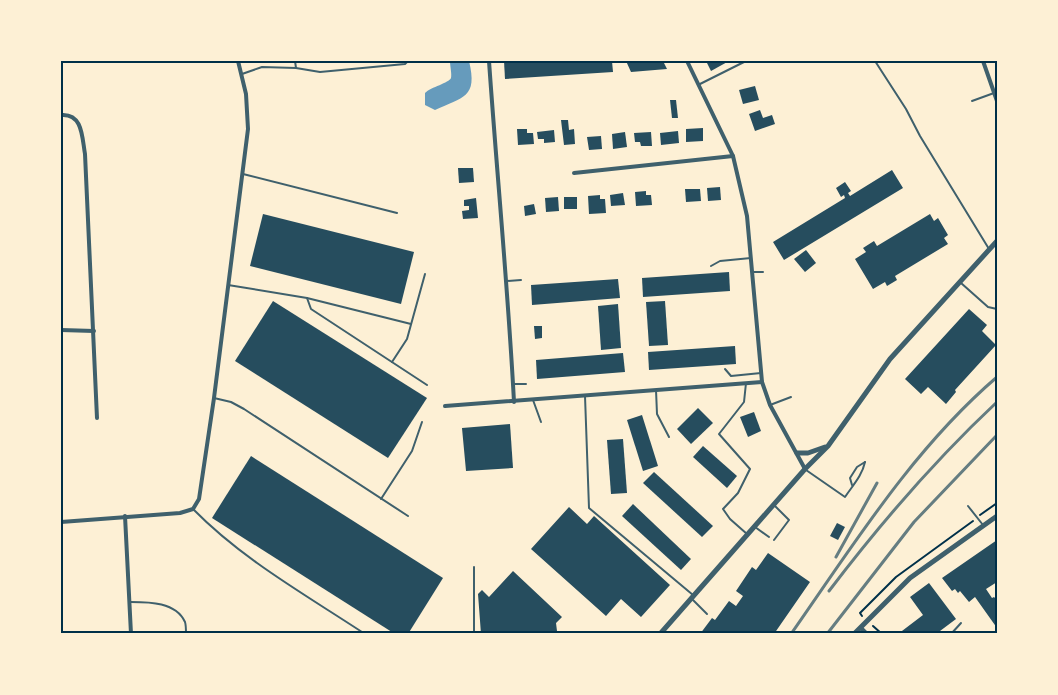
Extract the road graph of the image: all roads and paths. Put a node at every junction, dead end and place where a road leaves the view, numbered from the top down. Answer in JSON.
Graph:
{"nodes":[{"id":1,"x":238,"y":61,"type":"edge"},
{"id":2,"x":295,"y":61,"type":"edge"},
{"id":3,"x":408,"y":61,"type":"edge"},
{"id":4,"x":490,"y":61,"type":"edge"},
{"id":5,"x":687,"y":61,"type":"edge"},
{"id":6,"x":746,"y":61,"type":"edge"},
{"id":7,"x":875,"y":61,"type":"edge"},
{"id":8,"x":984,"y":61,"type":"edge"},
{"id":9,"x":296,"y":68,"type":"junction"},
{"id":10,"x":242,"y":74,"type":"junction"},
{"id":11,"x":698,"y":85,"type":"junction"},
{"id":12,"x":994,"y":93,"type":"junction"},
{"id":13,"x":972,"y":101,"type":"dead end"},
{"id":14,"x":997,"y":101,"type":"edge"},
{"id":15,"x":61,"y":115,"type":"edge"},
{"id":16,"x":733,"y":156,"type":"junction"},
{"id":17,"x":574,"y":173,"type":"dead end"},
{"id":18,"x":243,"y":174,"type":"junction"},
{"id":19,"x":397,"y":213,"type":"dead end"},
{"id":20,"x":997,"y":241,"type":"edge"},
{"id":21,"x":989,"y":250,"type":"junction"},
{"id":22,"x":751,"y":258,"type":"junction"},
{"id":23,"x":711,"y":266,"type":"dead end"},
{"id":24,"x":752,"y":272,"type":"junction"},
{"id":25,"x":763,"y":272,"type":"dead end"},
{"id":26,"x":425,"y":274,"type":"dead end"},
{"id":27,"x":520,"y":280,"type":"dead end"},
{"id":28,"x":507,"y":281,"type":"junction"},
{"id":29,"x":960,"y":281,"type":"junction"},
{"id":30,"x":228,"y":285,"type":"junction"},
{"id":31,"x":307,"y":298,"type":"junction"},
{"id":32,"x":997,"y":309,"type":"edge"},
{"id":33,"x":411,"y":324,"type":"junction"},
{"id":34,"x":61,"y":330,"type":"edge"},
{"id":35,"x":94,"y":331,"type":"junction"},
{"id":36,"x":392,"y":362,"type":"junction"},
{"id":37,"x":724,"y":369,"type":"dead end"},
{"id":38,"x":761,"y":373,"type":"junction"},
{"id":39,"x":762,"y":382,"type":"junction"},
{"id":40,"x":746,"y":383,"type":"junction"},
{"id":41,"x":513,"y":384,"type":"junction"},
{"id":42,"x":526,"y":384,"type":"dead end"},
{"id":43,"x":427,"y":385,"type":"dead end"},
{"id":44,"x":656,"y":390,"type":"junction"},
{"id":45,"x":585,"y":396,"type":"junction"},
{"id":46,"x":792,"y":397,"type":"dead end"},
{"id":47,"x":214,"y":398,"type":"junction"},
{"id":48,"x":533,"y":400,"type":"junction"},
{"id":49,"x":514,"y":402,"type":"junction"},
{"id":50,"x":770,"y":405,"type":"junction"},
{"id":51,"x":445,"y":406,"type":"dead end"},
{"id":52,"x":98,"y":418,"type":"dead end"},
{"id":53,"x":422,"y":422,"type":"dead end"},
{"id":54,"x":541,"y":422,"type":"dead end"},
{"id":55,"x":669,"y":437,"type":"dead end"},
{"id":56,"x":828,"y":446,"type":"junction"},
{"id":57,"x":796,"y":453,"type":"junction"},
{"id":58,"x":805,"y":469,"type":"junction"},
{"id":59,"x":852,"y":486,"type":"junction"},
{"id":60,"x":381,"y":499,"type":"junction"},
{"id":61,"x":997,"y":503,"type":"edge"},
{"id":62,"x":774,"y":505,"type":"junction"},
{"id":63,"x":968,"y":506,"type":"dead end"},
{"id":64,"x":193,"y":509,"type":"junction"},
{"id":65,"x":125,"y":516,"type":"junction"},
{"id":66,"x":408,"y":516,"type":"dead end"},
{"id":67,"x":997,"y":516,"type":"edge"},
{"id":68,"x":977,"y":517,"type":"junction"},
{"id":69,"x":61,"y":522,"type":"edge"},
{"id":70,"x":755,"y":526,"type":"junction"},
{"id":71,"x":984,"y":526,"type":"junction"},
{"id":72,"x":748,"y":534,"type":"junction"},
{"id":73,"x":769,"y":537,"type":"dead end"},
{"id":74,"x":774,"y":540,"type":"dead end"},
{"id":75,"x":474,"y":566,"type":"dead end"},
{"id":76,"x":692,"y":597,"type":"junction"},
{"id":77,"x":129,"y":602,"type":"junction"},
{"id":78,"x":860,"y":613,"type":"dead end"},
{"id":79,"x":707,"y":614,"type":"dead end"},
{"id":80,"x":961,"y":623,"type":"dead end"},
{"id":81,"x":874,"y":627,"type":"dead end"},
{"id":82,"x":860,"y":628,"type":"junction"},
{"id":83,"x":131,"y":634,"type":"edge"},
{"id":84,"x":186,"y":634,"type":"edge"},
{"id":85,"x":365,"y":634,"type":"edge"},
{"id":86,"x":474,"y":634,"type":"edge"},
{"id":87,"x":660,"y":634,"type":"edge"},
{"id":88,"x":854,"y":634,"type":"edge"},
{"id":89,"x":867,"y":634,"type":"edge"},
{"id":90,"x":882,"y":634,"type":"edge"},
{"id":91,"x":951,"y":634,"type":"edge"}],
"edges":[{"from":1,"to":10,"type":"street"},
{"from":2,"to":9,"type":"lane"},
{"from":3,"to":9,"type":"lane"},
{"from":4,"to":28,"type":"street"},
{"from":5,"to":11,"type":"street"},
{"from":6,"to":11,"type":"lane"},
{"from":7,"to":21,"type":"lane"},
{"from":8,"to":12,"type":"street"},
{"from":9,"to":10,"type":"lane"},
{"from":10,"to":18,"type":"street"},
{"from":11,"to":16,"type":"street"},
{"from":12,"to":13,"type":"lane"},
{"from":12,"to":14,"type":"street"},
{"from":15,"to":35,"type":"street"},
{"from":16,"to":17,"type":"street"},
{"from":16,"to":22,"type":"street"},
{"from":18,"to":19,"type":"lane"},
{"from":18,"to":30,"type":"street"},
{"from":20,"to":21,"type":"street"},
{"from":21,"to":29,"type":"street"},
{"from":22,"to":23,"type":"lane"},
{"from":22,"to":24,"type":"street"},
{"from":24,"to":25,"type":"lane"},
{"from":24,"to":38,"type":"street"},
{"from":26,"to":33,"type":"lane"},
{"from":27,"to":28,"type":"lane"},
{"from":28,"to":41,"type":"street"},
{"from":29,"to":32,"type":"lane"},
{"from":29,"to":56,"type":"street"},
{"from":30,"to":31,"type":"lane"},
{"from":30,"to":47,"type":"street"},
{"from":31,"to":33,"type":"lane"},
{"from":31,"to":36,"type":"lane"},
{"from":33,"to":36,"type":"lane"},
{"from":34,"to":35,"type":"street"},
{"from":35,"to":52,"type":"street"},
{"from":36,"to":43,"type":"lane"},
{"from":37,"to":38,"type":"lane"},
{"from":38,"to":39,"type":"street"},
{"from":39,"to":40,"type":"street"},
{"from":39,"to":50,"type":"street"},
{"from":40,"to":44,"type":"street"},
{"from":40,"to":72,"type":"lane"},
{"from":41,"to":42,"type":"lane"},
{"from":41,"to":49,"type":"street"},
{"from":44,"to":45,"type":"street"},
{"from":44,"to":55,"type":"lane"},
{"from":45,"to":48,"type":"street"},
{"from":45,"to":76,"type":"lane"},
{"from":46,"to":50,"type":"lane"},
{"from":47,"to":60,"type":"lane"},
{"from":47,"to":64,"type":"street"},
{"from":48,"to":49,"type":"street"},
{"from":48,"to":54,"type":"lane"},
{"from":49,"to":51,"type":"street"},
{"from":50,"to":57,"type":"street"},
{"from":53,"to":60,"type":"lane"},
{"from":56,"to":57,"type":"street"},
{"from":56,"to":58,"type":"street"},
{"from":57,"to":58,"type":"street"},
{"from":58,"to":59,"type":"lane"},
{"from":58,"to":62,"type":"street"},
{"from":59,"to":59,"type":"lane"},
{"from":60,"to":66,"type":"lane"},
{"from":61,"to":68,"type":"path"},
{"from":62,"to":70,"type":"street"},
{"from":62,"to":74,"type":"lane"},
{"from":63,"to":68,"type":"lane"},
{"from":64,"to":65,"type":"street"},
{"from":64,"to":85,"type":"lane"},
{"from":65,"to":69,"type":"street"},
{"from":65,"to":77,"type":"street"},
{"from":67,"to":71,"type":"street"},
{"from":68,"to":71,"type":"lane"},
{"from":68,"to":78,"type":"path"},
{"from":70,"to":72,"type":"street"},
{"from":70,"to":73,"type":"lane"},
{"from":71,"to":82,"type":"street"},
{"from":72,"to":76,"type":"street"},
{"from":75,"to":86,"type":"lane"},
{"from":76,"to":79,"type":"lane"},
{"from":76,"to":87,"type":"street"},
{"from":77,"to":83,"type":"street"},
{"from":77,"to":84,"type":"lane"},
{"from":80,"to":91,"type":"lane"},
{"from":81,"to":90,"type":"path"},
{"from":82,"to":88,"type":"street"},
{"from":82,"to":89,"type":"street"}]}
